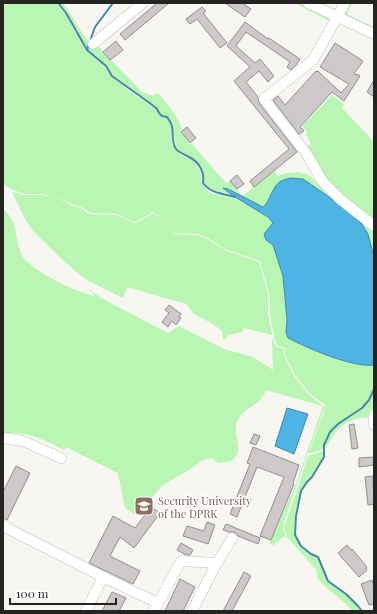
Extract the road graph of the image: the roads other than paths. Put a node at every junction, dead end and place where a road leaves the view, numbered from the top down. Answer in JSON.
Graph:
{"nodes":[{"id":1,"x":142,"y":3,"type":"edge"},
{"id":2,"x":308,"y":3,"type":"edge"},
{"id":3,"x":345,"y":3,"type":"edge"},
{"id":4,"x":337,"y":17,"type":"junction"},
{"id":5,"x":374,"y":34,"type":"edge"},
{"id":6,"x":93,"y":44,"type":"dead end"},
{"id":7,"x":374,"y":226,"type":"edge"},
{"id":8,"x":374,"y":415,"type":"edge"},
{"id":9,"x":374,"y":425,"type":"edge"},
{"id":10,"x":3,"y":438,"type":"edge"},
{"id":11,"x":61,"y":458,"type":"dead end"},
{"id":12,"x":3,"y":526,"type":"edge"},
{"id":13,"x":232,"y":538,"type":"dead end"},
{"id":14,"x":217,"y":563,"type":"junction"},
{"id":15,"x":103,"y":577,"type":"junction"},
{"id":16,"x":156,"y":607,"type":"edge"},
{"id":17,"x":86,"y":611,"type":"edge"},
{"id":18,"x":192,"y":611,"type":"edge"}],
"edges":[{"from":1,"to":6,"type":"street"},
{"from":2,"to":4,"type":"street"},
{"from":3,"to":4,"type":"street"},
{"from":4,"to":5,"type":"street"},
{"from":4,"to":7,"type":"street"},
{"from":8,"to":9,"type":"street"},
{"from":10,"to":11,"type":"street"},
{"from":12,"to":15,"type":"street"},
{"from":13,"to":14,"type":"street"},
{"from":14,"to":16,"type":"street"},
{"from":14,"to":18,"type":"street"},
{"from":15,"to":16,"type":"street"},
{"from":15,"to":17,"type":"street"}]}
